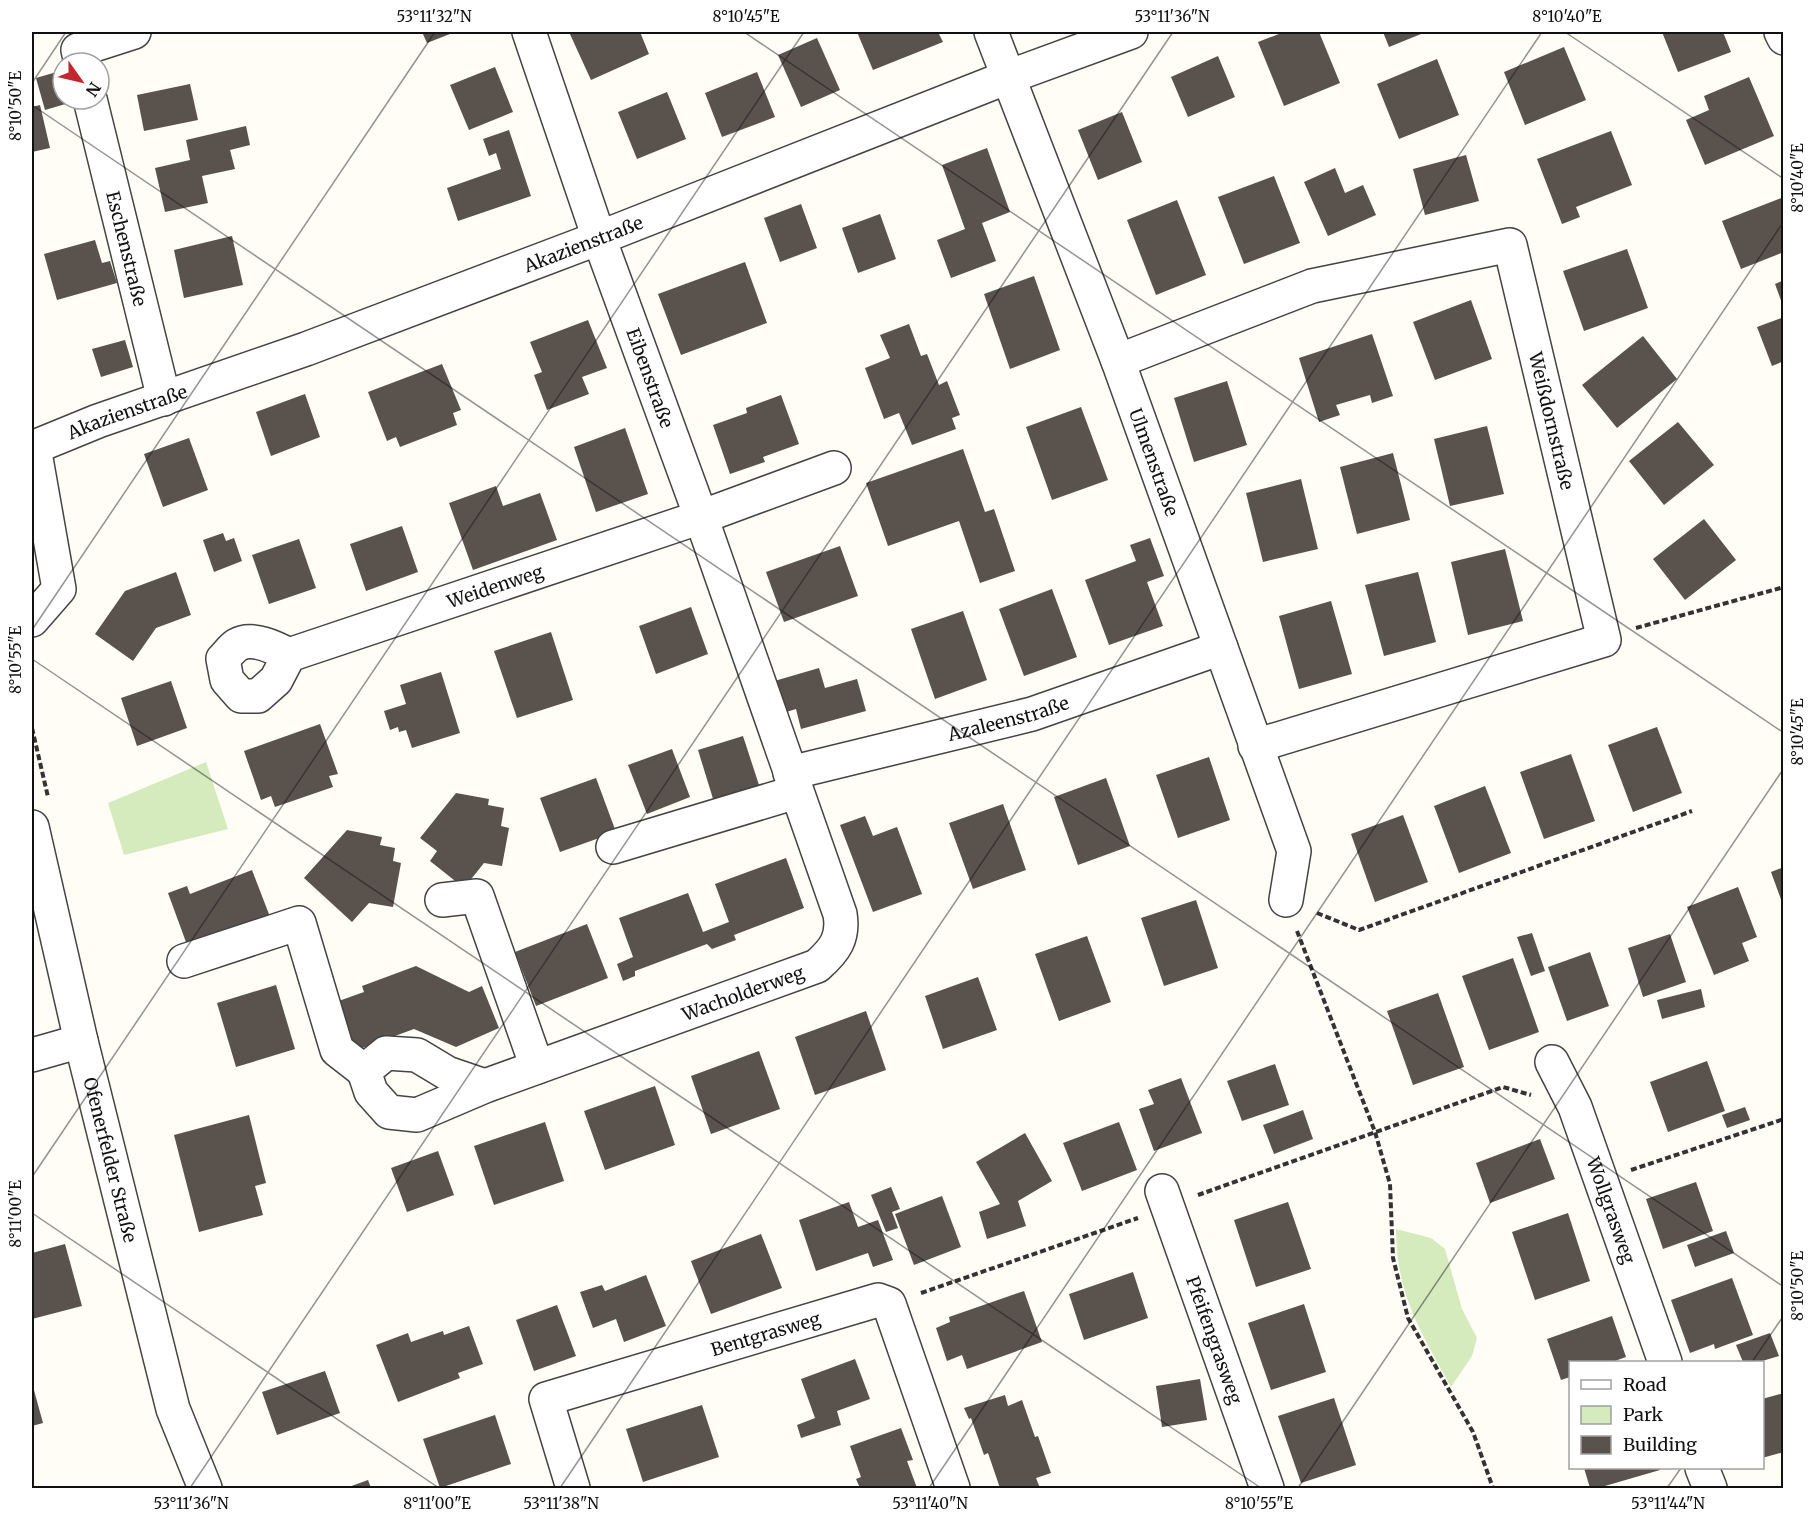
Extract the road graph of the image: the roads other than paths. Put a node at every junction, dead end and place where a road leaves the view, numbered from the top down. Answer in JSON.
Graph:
{"nodes":[{"id":1,"x":135,"y":32,"type":"edge"},
{"id":2,"x":529,"y":32,"type":"edge"},
{"id":3,"x":991,"y":32,"type":"edge"},
{"id":4,"x":1131,"y":32,"type":"edge"},
{"id":5,"x":1781,"y":32,"type":"edge"},
{"id":6,"x":1784,"y":38,"type":"edge"},
{"id":7,"x":78,"y":51,"type":"edge"},
{"id":8,"x":1008,"y":76,"type":"junction"},
{"id":9,"x":93,"y":111,"type":"edge"},
{"id":10,"x":599,"y":238,"type":"junction"},
{"id":11,"x":1118,"y":361,"type":"junction"},
{"id":12,"x":164,"y":399,"type":"junction"},
{"id":13,"x":33,"y":447,"type":"edge"},
{"id":14,"x":834,"y":468,"type":"dead end"},
{"id":15,"x":701,"y":517,"type":"junction"},
{"id":16,"x":32,"y":620,"type":"edge"},
{"id":17,"x":1221,"y":648,"type":"junction"},
{"id":18,"x":289,"y":655,"type":"dead end"},
{"id":19,"x":1255,"y":746,"type":"junction"},
{"id":20,"x":793,"y":782,"type":"junction"},
{"id":21,"x":32,"y":827,"type":"edge"},
{"id":22,"x":613,"y":847,"type":"dead end"},
{"id":23,"x":442,"y":900,"type":"dead end"},
{"id":24,"x":1286,"y":900,"type":"road end"},
{"id":25,"x":184,"y":961,"type":"dead end"},
{"id":26,"x":81,"y":1041,"type":"junction"},
{"id":27,"x":32,"y":1055,"type":"edge"},
{"id":28,"x":1552,"y":1062,"type":"dead end"},
{"id":29,"x":537,"y":1066,"type":"junction"},
{"id":30,"x":364,"y":1071,"type":"junction"},
{"id":31,"x":485,"y":1086,"type":"junction"},
{"id":32,"x":1164,"y":1200,"type":"road end"},
{"id":33,"x":1665,"y":1361,"type":"edge"},
{"id":34,"x":1703,"y":1469,"type":"edge"},
{"id":35,"x":205,"y":1488,"type":"edge"},
{"id":36,"x":573,"y":1488,"type":"edge"},
{"id":37,"x":953,"y":1488,"type":"edge"},
{"id":38,"x":1267,"y":1488,"type":"edge"},
{"id":39,"x":1710,"y":1488,"type":"edge"}],
"edges":[{"from":1,"to":7,"type":"street"},
{"from":2,"to":10,"type":"street"},
{"from":3,"to":8,"type":"street","name":"Ulmenstraße"},
{"from":4,"to":8,"type":"street","name":"Akazienstraße"},
{"from":5,"to":6,"type":"street"},
{"from":8,"to":10,"type":"street","name":"Akazienstraße"},
{"from":8,"to":11,"type":"street","name":"Ulmenstraße"},
{"from":9,"to":12,"type":"street","name":"Eschenstraße"},
{"from":10,"to":12,"type":"street","name":"Akazienstraße"},
{"from":10,"to":15,"type":"street","name":"Eibenstraße"},
{"from":11,"to":17,"type":"street","name":"Ulmenstraße"},
{"from":11,"to":19,"type":"street","name":"Weißdornstraße"},
{"from":12,"to":13,"type":"street","name":"Akazienstraße"},
{"from":13,"to":16,"type":"street"},
{"from":14,"to":15,"type":"street"},
{"from":15,"to":18,"type":"street","name":"Weidenweg"},
{"from":15,"to":20,"type":"street","name":"Eibenstraße"},
{"from":17,"to":19,"type":"street","name":"Ulmenstraße"},
{"from":17,"to":20,"type":"street","name":"Azaleenstraße"},
{"from":19,"to":24,"type":"street","name":"Ulmenstraße"},
{"from":20,"to":22,"type":"street"},
{"from":20,"to":29,"type":"street","name":"Wacholderweg"},
{"from":21,"to":26,"type":"street","name":"Ofenerfelder Straße"},
{"from":23,"to":29,"type":"street"},
{"from":25,"to":30,"type":"street","name":"Wacholderweg"},
{"from":26,"to":27,"type":"street"},
{"from":26,"to":35,"type":"street","name":"Ofenerfelder Straße"},
{"from":28,"to":33,"type":"street","name":"Wollgrasweg"},
{"from":29,"to":31,"type":"street","name":"Wacholderweg"},
{"from":30,"to":31,"type":"street"},
{"from":30,"to":31,"type":"street","name":"Wacholderweg"},
{"from":32,"to":38,"type":"street","name":"Pfeifengrasweg"},
{"from":34,"to":39,"type":"street"},
{"from":36,"to":37,"type":"street","name":"Bentgrasweg"}]}
